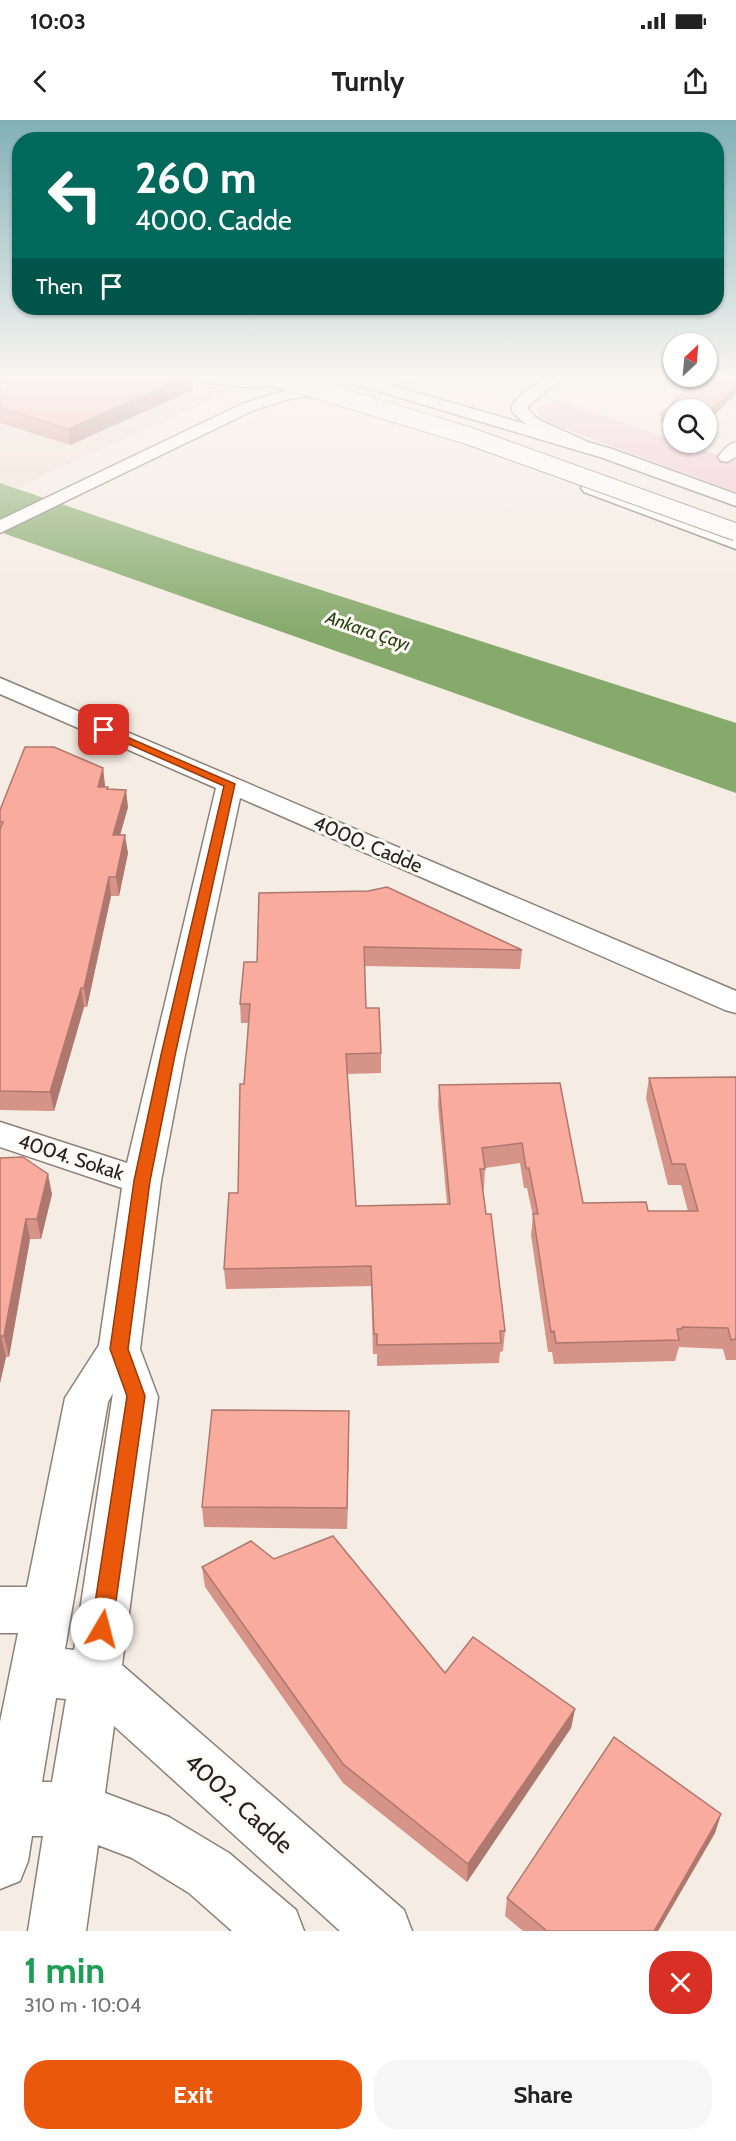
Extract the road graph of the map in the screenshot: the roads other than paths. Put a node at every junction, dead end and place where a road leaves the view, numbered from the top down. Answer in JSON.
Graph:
{"nodes":[{"id":1,"x":98,"y":462,"type":"edge"},
{"id":2,"x":136,"y":462,"type":"edge"},
{"id":3,"x":518,"y":462,"type":"edge"},
{"id":4,"x":540,"y":462,"type":"edge"},
{"id":5,"x":585,"y":462,"type":"edge"},
{"id":6,"x":626,"y":462,"type":"edge"},
{"id":7,"x":736,"y":501,"type":"edge"},
{"id":8,"x":0,"y":508,"type":"edge"},
{"id":9,"x":736,"y":513,"type":"edge"},
{"id":10,"x":0,"y":527,"type":"edge"},
{"id":11,"x":736,"y":532,"type":"edge"},
{"id":12,"x":736,"y":543,"type":"edge"},
{"id":13,"x":0,"y":685,"type":"edge"},
{"id":14,"x":230,"y":784,"type":"junction"},
{"id":15,"x":736,"y":1002,"type":"edge"},
{"id":16,"x":0,"y":1134,"type":"edge"},
{"id":17,"x":142,"y":1181,"type":"junction"},
{"id":18,"x":119,"y":1349,"type":"junction"},
{"id":19,"x":0,"y":1610,"type":"edge"},
{"id":20,"x":46,"y":1610,"type":"junction"},
{"id":21,"x":35,"y":1673,"type":"junction"},
{"id":22,"x":95,"y":1675,"type":"junction"},
{"id":23,"x":9,"y":1809,"type":"junction"},
{"id":24,"x":75,"y":1809,"type":"junction"},
{"id":25,"x":0,"y":1861,"type":"edge"},
{"id":26,"x":57,"y":1931,"type":"edge"},
{"id":27,"x":275,"y":1931,"type":"edge"},
{"id":28,"x":383,"y":1931,"type":"edge"}],
"edges":[{"from":1,"to":8,"type":"main road"},
{"from":2,"to":10,"type":"main road"},
{"from":3,"to":12,"type":"main road"},
{"from":4,"to":11,"type":"main road","bridge":true},
{"from":5,"to":9,"type":"main road"},
{"from":6,"to":7,"type":"main road"},
{"from":13,"to":14,"type":"main road","name":"4000. Cadde"},
{"from":14,"to":15,"type":"main road","name":"4000. Cadde"},
{"from":14,"to":17,"type":"main road"},
{"from":16,"to":17,"type":"main road","name":"4004. Sokak"},
{"from":17,"to":18,"type":"main road"},
{"from":18,"to":20,"type":"main road"},
{"from":18,"to":22,"type":"main road"},
{"from":19,"to":20,"type":"main road"},
{"from":20,"to":21,"type":"main road"},
{"from":21,"to":22,"type":"main road"},
{"from":21,"to":23,"type":"main road"},
{"from":22,"to":24,"type":"main road"},
{"from":22,"to":28,"type":"main road","name":"4002. Cadde"},
{"from":23,"to":24,"type":"main road"},
{"from":23,"to":25,"type":"main road"},
{"from":24,"to":26,"type":"main road"},
{"from":24,"to":27,"type":"main road"}]}
